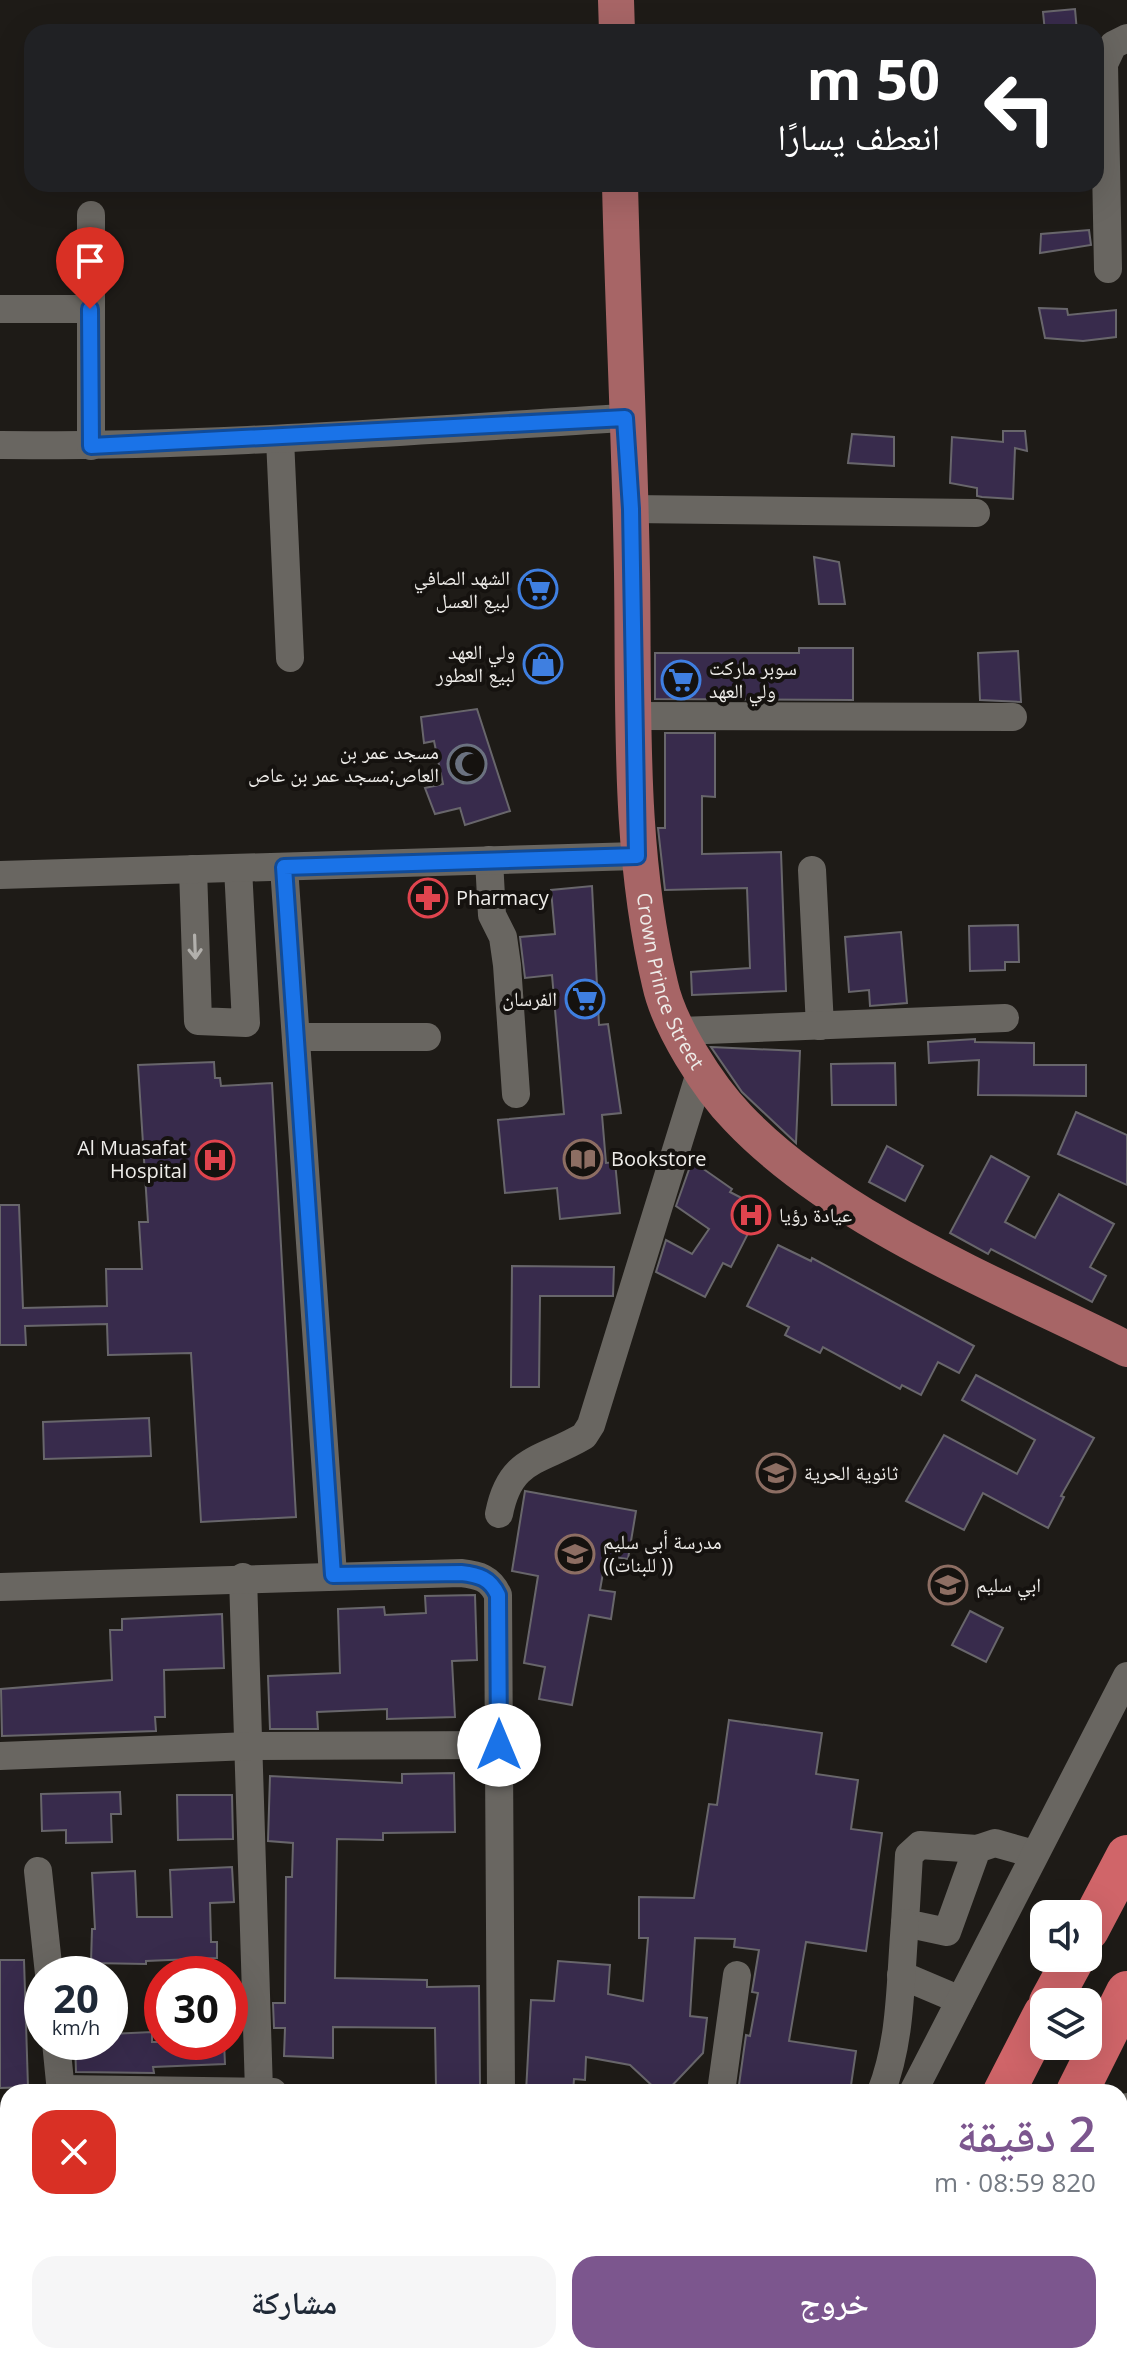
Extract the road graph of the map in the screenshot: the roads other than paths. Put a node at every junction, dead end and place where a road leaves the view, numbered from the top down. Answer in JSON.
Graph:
{"nodes":[{"id":1,"x":616,"y":0,"type":"edge"},
{"id":2,"x":617,"y":24,"type":"edge"},
{"id":3,"x":1127,"y":38,"type":"edge"},
{"id":4,"x":620,"y":192,"type":"edge"},
{"id":5,"x":91,"y":215,"type":"dead end"},
{"id":6,"x":1108,"y":269,"type":"dead end"},
{"id":7,"x":0,"y":309,"type":"edge"},
{"id":8,"x":90,"y":309,"type":"junction"},
{"id":9,"x":625,"y":418,"type":"junction"},
{"id":10,"x":280,"y":439,"type":"junction"},
{"id":11,"x":0,"y":445,"type":"edge"},
{"id":12,"x":91,"y":446,"type":"junction"},
{"id":13,"x":631,"y":509,"type":"junction"},
{"id":14,"x":976,"y":513,"type":"dead end"},
{"id":15,"x":290,"y":658,"type":"dead end"},
{"id":16,"x":634,"y":716,"type":"junction"},
{"id":17,"x":1013,"y":717,"type":"dead end"},
{"id":18,"x":637,"y":856,"type":"junction"},
{"id":19,"x":489,"y":860,"type":"junction"},
{"id":20,"x":284,"y":867,"type":"junction"},
{"id":21,"x":238,"y":868,"type":"junction"},
{"id":22,"x":193,"y":869,"type":"junction"},
{"id":23,"x":812,"y":870,"type":"dead end"},
{"id":24,"x":0,"y":875,"type":"edge"},
{"id":25,"x":1005,"y":1018,"type":"dead end"},
{"id":26,"x":820,"y":1026,"type":"junction"},
{"id":27,"x":681,"y":1031,"type":"junction"},
{"id":28,"x":296,"y":1037,"type":"junction"},
{"id":29,"x":427,"y":1037,"type":"dead end"},
{"id":30,"x":700,"y":1073,"type":"junction"},
{"id":31,"x":516,"y":1094,"type":"dead end"},
{"id":32,"x":1127,"y":1349,"type":"edge"},
{"id":33,"x":499,"y":1514,"type":"dead end"},
{"id":34,"x":333,"y":1575,"type":"junction"},
{"id":35,"x":243,"y":1577,"type":"junction"},
{"id":36,"x":0,"y":1587,"type":"edge"},
{"id":37,"x":1127,"y":1676,"type":"edge"},
{"id":38,"x":499,"y":1745,"type":"junction"},
{"id":39,"x":250,"y":1746,"type":"junction"},
{"id":40,"x":0,"y":1756,"type":"edge"},
{"id":41,"x":977,"y":1849,"type":"junction"},
{"id":42,"x":1034,"y":1854,"type":"junction"},
{"id":43,"x":1127,"y":1856,"type":"edge"},
{"id":44,"x":38,"y":1871,"type":"dead end"},
{"id":45,"x":1102,"y":1903,"type":"edge"},
{"id":46,"x":905,"y":1923,"type":"junction"},
{"id":47,"x":47,"y":1956,"type":"edge"},
{"id":48,"x":737,"y":1975,"type":"dead end"},
{"id":49,"x":901,"y":1975,"type":"junction"},
{"id":50,"x":1127,"y":1992,"type":"edge"},
{"id":51,"x":960,"y":2000,"type":"junction"},
{"id":52,"x":1030,"y":2041,"type":"edge"},
{"id":53,"x":58,"y":2060,"type":"edge"},
{"id":54,"x":60,"y":2084,"type":"edge"},
{"id":55,"x":259,"y":2084,"type":"edge"},
{"id":56,"x":501,"y":2084,"type":"edge"},
{"id":57,"x":722,"y":2084,"type":"edge"},
{"id":58,"x":884,"y":2084,"type":"edge"},
{"id":59,"x":917,"y":2084,"type":"edge"},
{"id":60,"x":1008,"y":2084,"type":"edge"},
{"id":61,"x":1081,"y":2084,"type":"edge"}],
"edges":[{"from":1,"to":2,"type":"main road"},
{"from":3,"to":6,"type":"street"},
{"from":4,"to":9,"type":"main road","name":"Crown Prince Street"},
{"from":5,"to":8,"type":"street"},
{"from":7,"to":8,"type":"street"},
{"from":8,"to":12,"type":"street"},
{"from":9,"to":10,"type":"street"},
{"from":9,"to":13,"type":"main road","name":"Crown Prince Street"},
{"from":10,"to":12,"type":"street"},
{"from":10,"to":15,"type":"street"},
{"from":11,"to":12,"type":"street"},
{"from":13,"to":14,"type":"street"},
{"from":13,"to":16,"type":"main road","name":"Crown Prince Street"},
{"from":16,"to":17,"type":"street"},
{"from":16,"to":18,"type":"main road","name":"Crown Prince Street"},
{"from":18,"to":19,"type":"street"},
{"from":18,"to":27,"type":"main road","name":"Crown Prince Street"},
{"from":19,"to":20,"type":"street"},
{"from":19,"to":31,"type":"street"},
{"from":20,"to":21,"type":"street"},
{"from":20,"to":28,"type":"street"},
{"from":21,"to":22,"type":"street"},
{"from":22,"to":21,"type":"street","one_way":true},
{"from":22,"to":24,"type":"street"},
{"from":23,"to":26,"type":"street"},
{"from":25,"to":26,"type":"street"},
{"from":26,"to":27,"type":"street"},
{"from":27,"to":30,"type":"main road","name":"Crown Prince Street"},
{"from":28,"to":29,"type":"street"},
{"from":28,"to":34,"type":"street"},
{"from":30,"to":32,"type":"main road","name":"Crown Prince Street"},
{"from":30,"to":33,"type":"street"},
{"from":34,"to":35,"type":"street"},
{"from":34,"to":38,"type":"street"},
{"from":35,"to":36,"type":"street"},
{"from":35,"to":39,"type":"street"},
{"from":37,"to":42,"type":"street"},
{"from":38,"to":39,"type":"street"},
{"from":38,"to":56,"type":"street"},
{"from":39,"to":40,"type":"street"},
{"from":39,"to":55,"type":"street"},
{"from":41,"to":42,"type":"street"},
{"from":41,"to":46,"type":"street"},
{"from":41,"to":46,"type":"street"},
{"from":42,"to":51,"type":"street"},
{"from":43,"to":45,"type":"highway"},
{"from":44,"to":47,"type":"street"},
{"from":46,"to":49,"type":"street"},
{"from":48,"to":57,"type":"street"},
{"from":49,"to":51,"type":"street"},
{"from":49,"to":58,"type":"street"},
{"from":50,"to":61,"type":"highway"},
{"from":51,"to":59,"type":"street"},
{"from":52,"to":60,"type":"highway"},
{"from":53,"to":54,"type":"street"}]}
